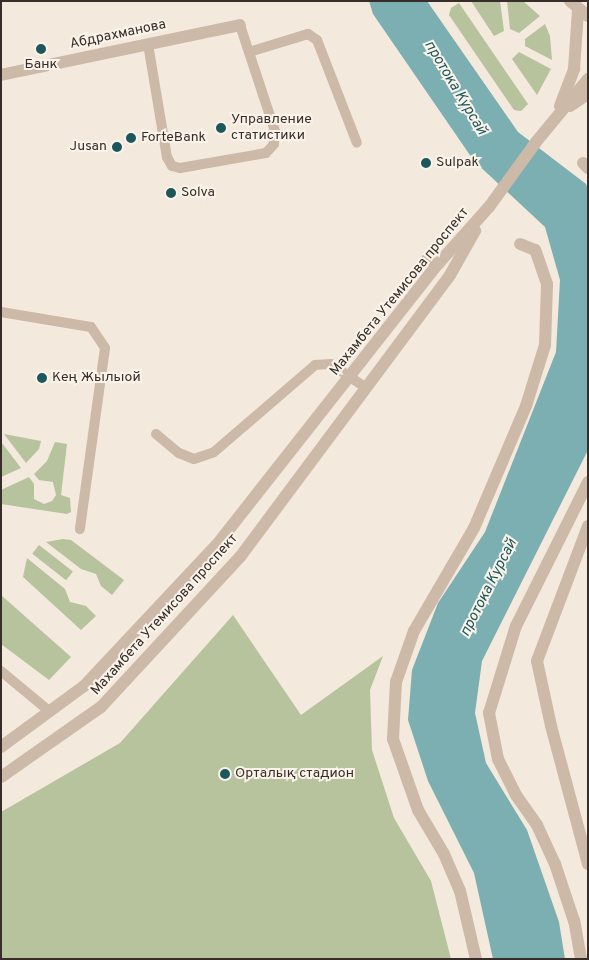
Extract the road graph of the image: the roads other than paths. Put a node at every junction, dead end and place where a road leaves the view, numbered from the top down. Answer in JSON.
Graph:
{"nodes":[{"id":1,"x":579,"y":9,"type":"edge"},
{"id":2,"x":240,"y":24,"type":"joint"},
{"id":3,"x":148,"y":44,"type":"junction"},
{"id":4,"x":249,"y":52,"type":"junction"},
{"id":5,"x":1,"y":75,"type":"edge"},
{"id":6,"x":588,"y":79,"type":"edge"},
{"id":7,"x":588,"y":94,"type":"edge"},
{"id":8,"x":556,"y":116,"type":"junction"},
{"id":9,"x":357,"y":143,"type":"dead end"},
{"id":10,"x":489,"y":207,"type":"junction"},
{"id":11,"x":520,"y":244,"type":"dead end"},
{"id":12,"x":426,"y":259,"type":"dead end"},
{"id":13,"x":438,"y":264,"type":"junction"},
{"id":14,"x":1,"y":312,"type":"edge"},
{"id":15,"x":350,"y":376,"type":"junction"},
{"id":16,"x":366,"y":388,"type":"junction"},
{"id":17,"x":156,"y":434,"type":"dead end"},
{"id":18,"x":588,"y":482,"type":"edge"},
{"id":19,"x":588,"y":526,"type":"edge"},
{"id":20,"x":80,"y":529,"type":"dead end"},
{"id":21,"x":1,"y":671,"type":"edge"},
{"id":22,"x":50,"y":711,"type":"junction"},
{"id":23,"x":1,"y":747,"type":"edge"},
{"id":24,"x":1,"y":777,"type":"edge"},
{"id":25,"x":588,"y":864,"type":"edge"},
{"id":26,"x":476,"y":959,"type":"edge"},
{"id":27,"x":580,"y":959,"type":"edge"}],
"edges":[{"from":1,"to":8,"type":"street"},
{"from":2,"to":3,"type":"street","name":"Абдрахманова"},
{"from":2,"to":4,"type":"lane"},
{"from":3,"to":4,"type":"lane"},
{"from":3,"to":5,"type":"street","name":"Абдрахманова"},
{"from":4,"to":9,"type":"lane"},
{"from":6,"to":8,"type":"street"},
{"from":7,"to":8,"type":"street"},
{"from":8,"to":10,"type":"street"},
{"from":10,"to":13,"type":"street","name":"Махамбета Утемисова проспект"},
{"from":10,"to":16,"type":"street","name":"Махамбета Утемисова проспект"},
{"from":11,"to":26,"type":"street"},
{"from":12,"to":13,"type":"lane"},
{"from":13,"to":15,"type":"street","name":"Махамбета Утемисова проспект"},
{"from":14,"to":20,"type":"lane"},
{"from":15,"to":16,"type":"lane"},
{"from":15,"to":17,"type":"lane"},
{"from":15,"to":22,"type":"street","name":"Махамбета Утемисова проспект"},
{"from":16,"to":24,"type":"street","name":"Махамбета Утемисова проспект"},
{"from":18,"to":27,"type":"street"},
{"from":19,"to":25,"type":"street"},
{"from":21,"to":22,"type":"lane"},
{"from":22,"to":23,"type":"street","name":"Махамбета Утемисова проспект"}]}
